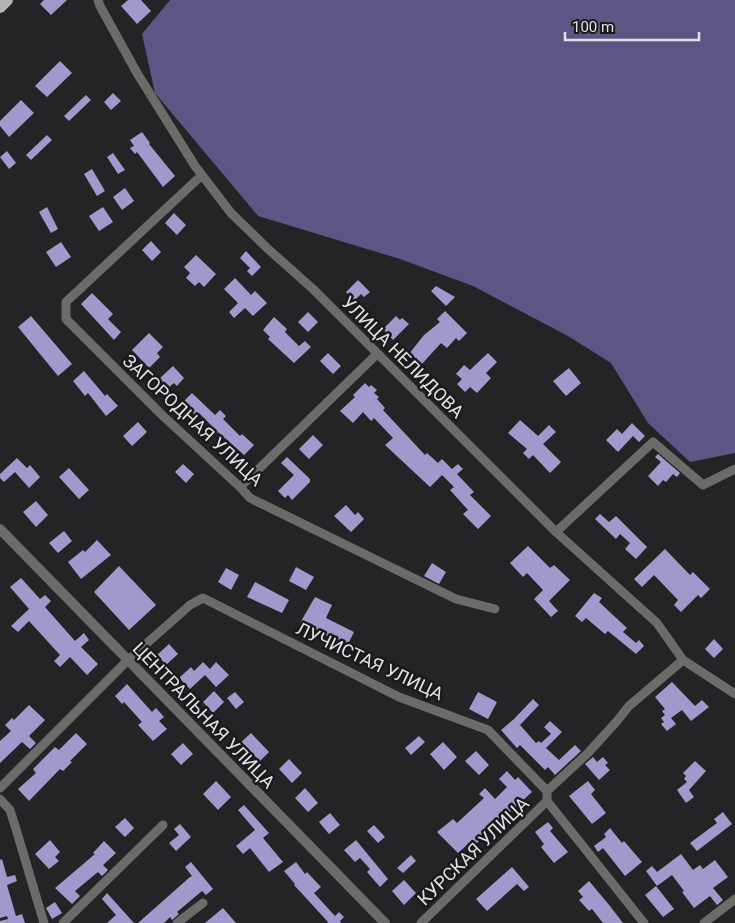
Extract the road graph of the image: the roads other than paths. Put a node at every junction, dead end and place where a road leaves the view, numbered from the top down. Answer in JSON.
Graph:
{"nodes":[{"id":1,"x":7,"y":0,"type":"edge"},
{"id":2,"x":98,"y":0,"type":"edge"},
{"id":3,"x":0,"y":7,"type":"edge"},
{"id":4,"x":202,"y":175,"type":"junction"},
{"id":5,"x":377,"y":354,"type":"junction"},
{"id":6,"x":735,"y":469,"type":"edge"},
{"id":7,"x":240,"y":487,"type":"junction"},
{"id":8,"x":0,"y":529,"type":"edge"},
{"id":9,"x":556,"y":532,"type":"junction"},
{"id":10,"x":495,"y":609,"type":"dead end"},
{"id":11,"x":128,"y":660,"type":"junction"},
{"id":12,"x":683,"y":660,"type":"junction"},
{"id":13,"x":735,"y":694,"type":"edge"},
{"id":14,"x":0,"y":788,"type":"edge"},
{"id":15,"x":547,"y":791,"type":"junction"},
{"id":16,"x":0,"y":799,"type":"edge"},
{"id":17,"x":547,"y":802,"type":"junction"},
{"id":18,"x":163,"y":825,"type":"dead end"},
{"id":19,"x":735,"y":901,"type":"edge"},
{"id":20,"x":203,"y":903,"type":"dead end"},
{"id":21,"x":44,"y":923,"type":"edge"},
{"id":22,"x":63,"y":923,"type":"edge"},
{"id":23,"x":177,"y":923,"type":"edge"},
{"id":24,"x":385,"y":923,"type":"edge"},
{"id":25,"x":421,"y":923,"type":"edge"},
{"id":26,"x":644,"y":923,"type":"edge"},
{"id":27,"x":704,"y":923,"type":"edge"},
{"id":28,"x":708,"y":923,"type":"edge"}],
"edges":[{"from":1,"to":3,"type":"main road"},
{"from":2,"to":4,"type":"street","name":"УЛИЦА НЕЛИДОВА"},
{"from":4,"to":5,"type":"street","name":"УЛИЦА НЕЛИДОВА"},
{"from":4,"to":7,"type":"street","name":"ЗАГОРОДНАЯ УЛИЦА"},
{"from":5,"to":7,"type":"street"},
{"from":5,"to":9,"type":"street","name":"УЛИЦА НЕЛИДОВА"},
{"from":6,"to":9,"type":"street"},
{"from":7,"to":10,"type":"street","name":"ЗАГОРОДНАЯ УЛИЦА"},
{"from":8,"to":11,"type":"street","name":"ЦЕНТРАЛЬНАЯ УЛИЦА"},
{"from":9,"to":12,"type":"street","name":"УЛИЦА НЕЛИДОВА"},
{"from":11,"to":14,"type":"street"},
{"from":11,"to":15,"type":"street","name":"ЛУЧИСТАЯ УЛИЦА"},
{"from":11,"to":24,"type":"street","name":"ЦЕНТРАЛЬНАЯ УЛИЦА"},
{"from":12,"to":13,"type":"street","name":"УЛИЦА НЕЛИДОВА"},
{"from":12,"to":15,"type":"street"},
{"from":15,"to":17,"type":"street"},
{"from":16,"to":21,"type":"street"},
{"from":17,"to":25,"type":"street","name":"КУРСКАЯ УЛИЦА"},
{"from":17,"to":26,"type":"street"},
{"from":18,"to":22,"type":"street"},
{"from":19,"to":27,"type":"street"},
{"from":19,"to":28,"type":"street"},
{"from":20,"to":23,"type":"street"}]}
